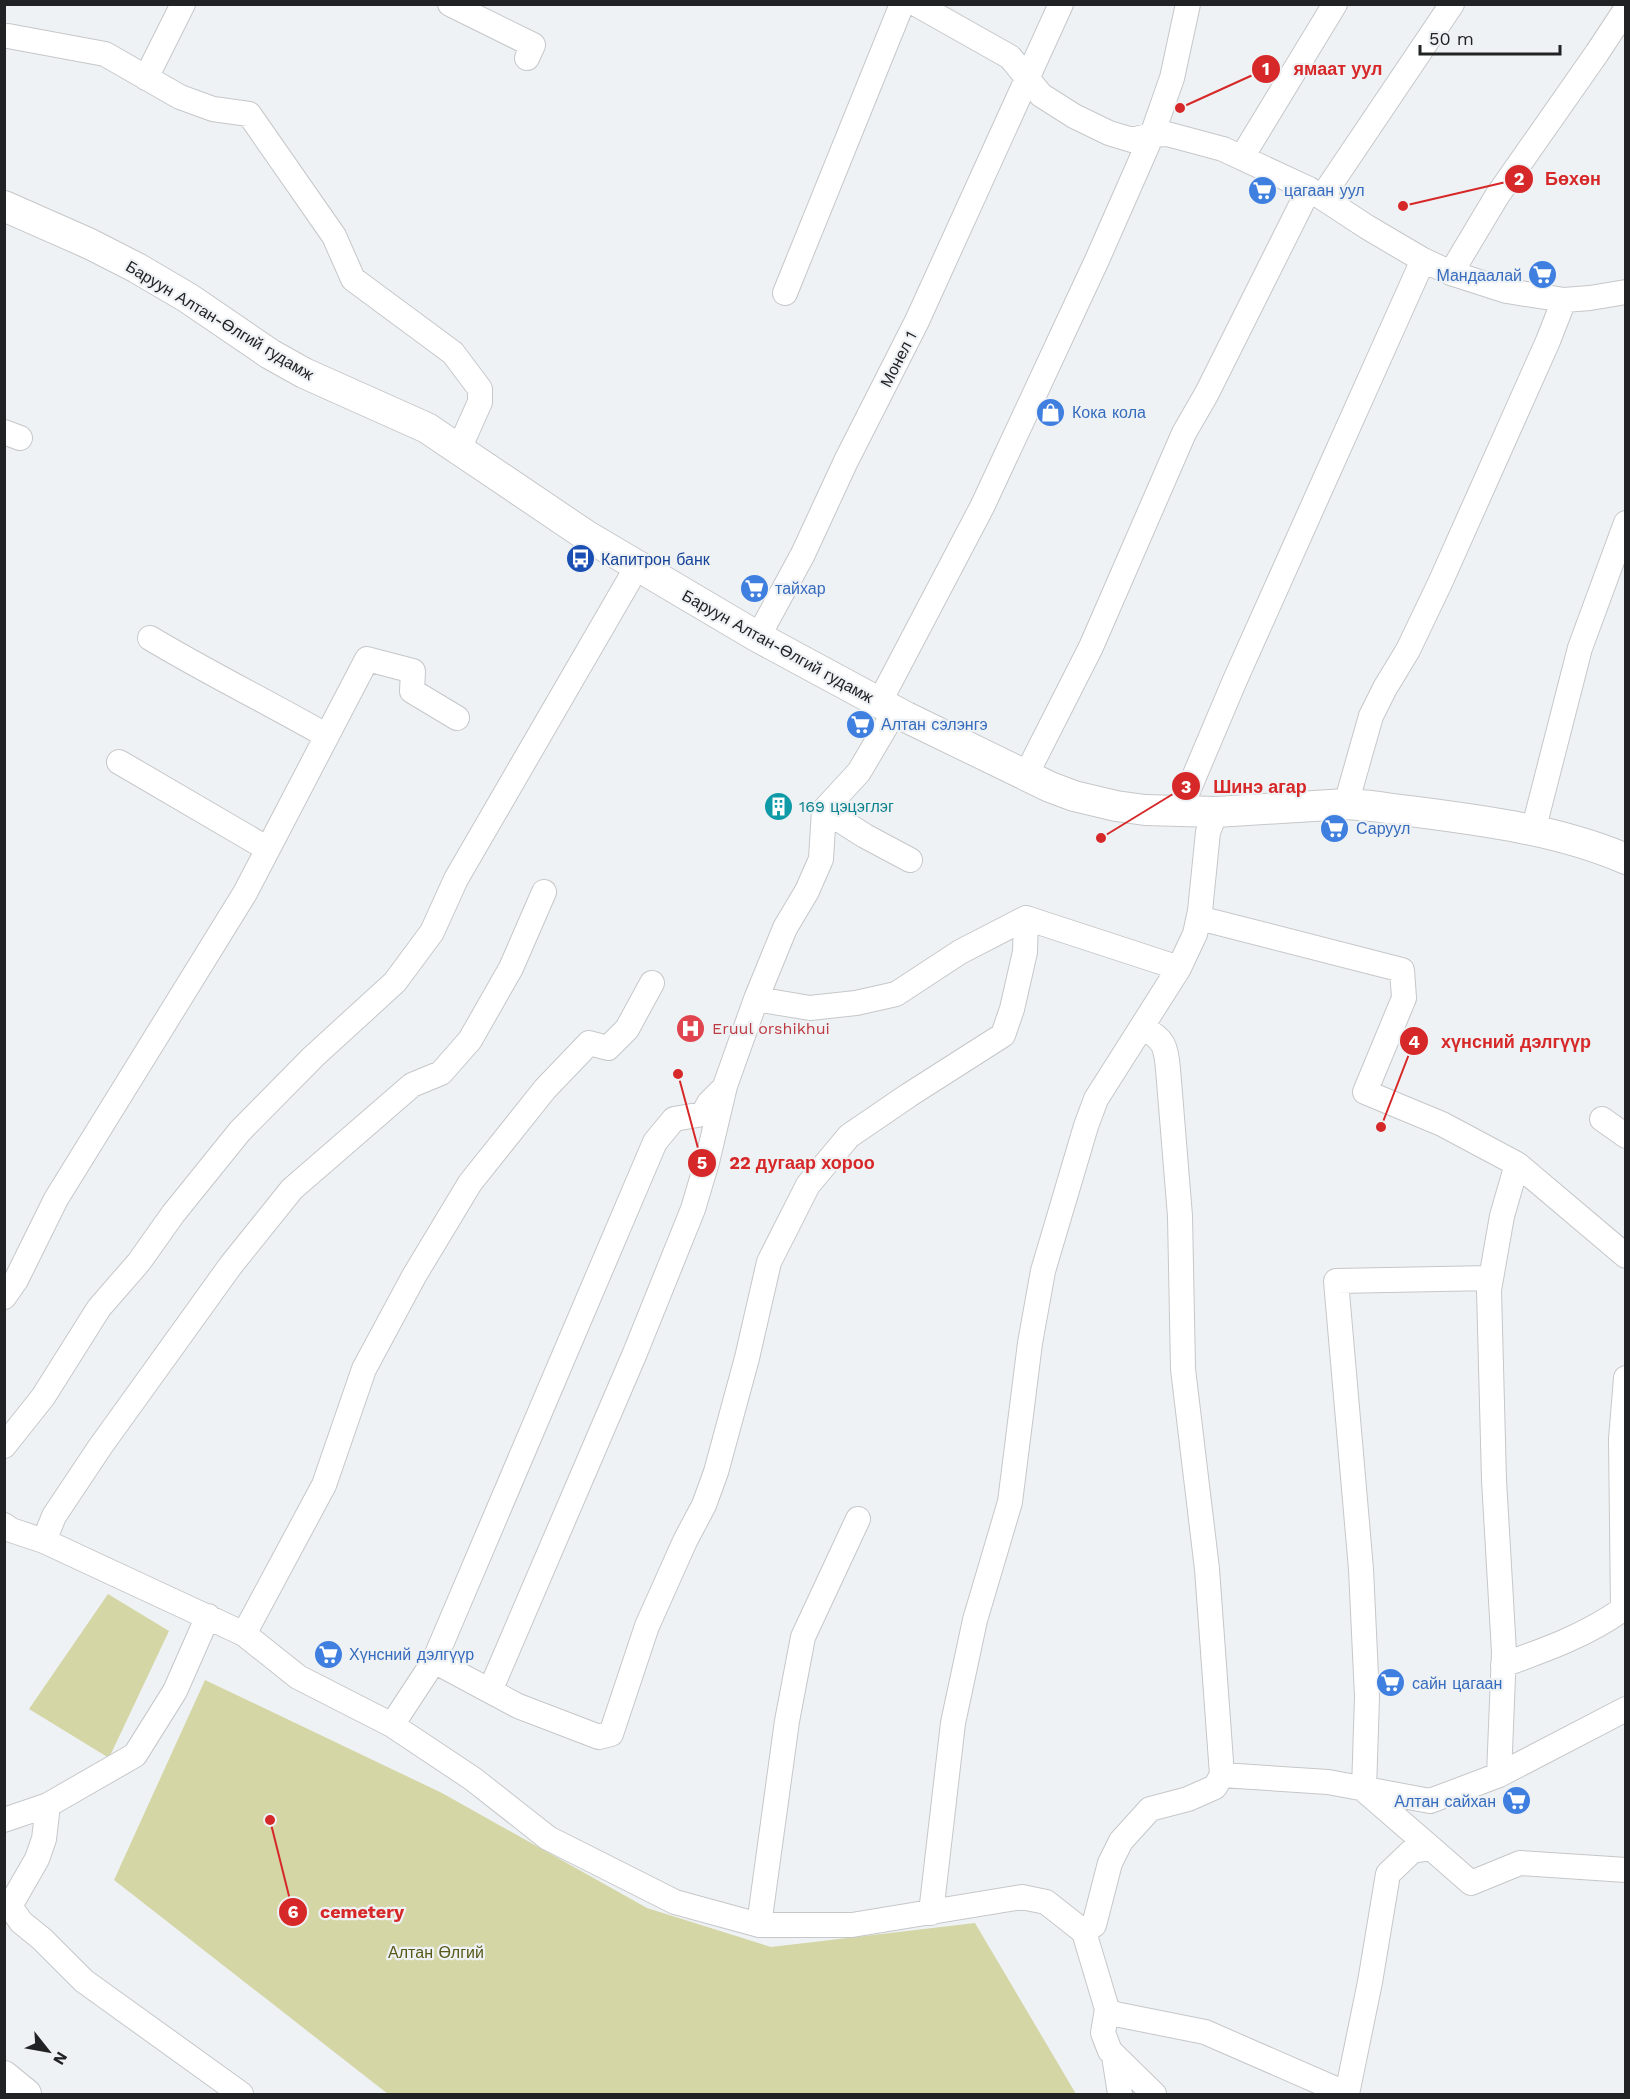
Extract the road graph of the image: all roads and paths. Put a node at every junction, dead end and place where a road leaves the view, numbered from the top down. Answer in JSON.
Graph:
{"nodes":[{"id":1,"x":183,"y":4,"type":"edge"},
{"id":2,"x":450,"y":4,"type":"edge"},
{"id":3,"x":902,"y":4,"type":"edge"},
{"id":4,"x":916,"y":4,"type":"edge"},
{"id":5,"x":1061,"y":4,"type":"edge"},
{"id":6,"x":1188,"y":4,"type":"edge"},
{"id":7,"x":1335,"y":4,"type":"edge"},
{"id":8,"x":1452,"y":4,"type":"edge"},
{"id":9,"x":1626,"y":9,"type":"edge"},
{"id":10,"x":8,"y":36,"type":"dead end"},
{"id":11,"x":527,"y":58,"type":"dead end"},
{"id":12,"x":1028,"y":77,"type":"junction"},
{"id":13,"x":146,"y":78,"type":"junction"},
{"id":14,"x":1152,"y":135,"type":"junction"},
{"id":15,"x":1242,"y":157,"type":"junction"},
{"id":16,"x":1315,"y":193,"type":"junction"},
{"id":17,"x":4,"y":206,"type":"edge"},
{"id":18,"x":1423,"y":260,"type":"junction"},
{"id":19,"x":1451,"y":273,"type":"junction"},
{"id":20,"x":1626,"y":292,"type":"edge"},
{"id":21,"x":784,"y":293,"type":"dead end"},
{"id":22,"x":1564,"y":300,"type":"junction"},
{"id":23,"x":459,"y":449,"type":"junction"},
{"id":24,"x":1626,"y":523,"type":"edge"},
{"id":25,"x":638,"y":565,"type":"junction"},
{"id":26,"x":758,"y":637,"type":"junction"},
{"id":27,"x":150,"y":638,"type":"dead end"},
{"id":28,"x":887,"y":707,"type":"junction"},
{"id":29,"x":457,"y":718,"type":"dead end"},
{"id":30,"x":327,"y":736,"type":"junction"},
{"id":31,"x":119,"y":762,"type":"dead end"},
{"id":32,"x":1026,"y":775,"type":"junction"},
{"id":33,"x":1346,"y":804,"type":"junction"},
{"id":34,"x":824,"y":810,"type":"junction"},
{"id":35,"x":1180,"y":810,"type":"junction"},
{"id":36,"x":1216,"y":812,"type":"junction"},
{"id":37,"x":1533,"y":831,"type":"junction"},
{"id":38,"x":268,"y":849,"type":"junction"},
{"id":39,"x":1626,"y":859,"type":"edge"},
{"id":40,"x":910,"y":860,"type":"dead end"},
{"id":41,"x":544,"y":892,"type":"dead end"},
{"id":42,"x":1026,"y":918,"type":"junction"},
{"id":43,"x":1199,"y":918,"type":"junction"},
{"id":44,"x":1179,"y":968,"type":"junction"},
{"id":45,"x":652,"y":984,"type":"dead end"},
{"id":46,"x":756,"y":999,"type":"junction"},
{"id":47,"x":1143,"y":1028,"type":"junction"},
{"id":48,"x":725,"y":1086,"type":"junction"},
{"id":49,"x":1602,"y":1119,"type":"dead end"},
{"id":50,"x":1626,"y":1136,"type":"edge"},
{"id":51,"x":1517,"y":1164,"type":"junction"},
{"id":52,"x":1626,"y":1256,"type":"edge"},
{"id":53,"x":1491,"y":1278,"type":"junction"},
{"id":54,"x":4,"y":1297,"type":"edge"},
{"id":55,"x":1626,"y":1378,"type":"edge"},
{"id":56,"x":4,"y":1446,"type":"edge"},
{"id":57,"x":858,"y":1519,"type":"dead end"},
{"id":58,"x":4,"y":1525,"type":"edge"},
{"id":59,"x":44,"y":1541,"type":"junction"},
{"id":60,"x":207,"y":1616,"type":"junction"},
{"id":61,"x":244,"y":1634,"type":"junction"},
{"id":62,"x":434,"y":1661,"type":"junction"},
{"id":63,"x":1503,"y":1665,"type":"junction"},
{"id":64,"x":490,"y":1691,"type":"junction"},
{"id":65,"x":1626,"y":1709,"type":"edge"},
{"id":66,"x":392,"y":1725,"type":"junction"},
{"id":67,"x":1222,"y":1775,"type":"junction"},
{"id":68,"x":1499,"y":1775,"type":"junction"},
{"id":69,"x":1364,"y":1790,"type":"junction"},
{"id":70,"x":48,"y":1805,"type":"junction"},
{"id":71,"x":4,"y":1820,"type":"edge"},
{"id":72,"x":1431,"y":1848,"type":"junction"},
{"id":73,"x":1626,"y":1870,"type":"edge"},
{"id":74,"x":931,"y":1913,"type":"junction"},
{"id":75,"x":759,"y":1924,"type":"junction"},
{"id":76,"x":1084,"y":1932,"type":"junction"},
{"id":77,"x":1107,"y":2009,"type":"junction"},
{"id":78,"x":1114,"y":2056,"type":"junction"},
{"id":79,"x":4,"y":2076,"type":"edge"},
{"id":80,"x":26,"y":2094,"type":"edge"},
{"id":81,"x":241,"y":2094,"type":"edge"},
{"id":82,"x":1120,"y":2094,"type":"edge"},
{"id":83,"x":1154,"y":2094,"type":"edge"},
{"id":84,"x":1347,"y":2094,"type":"edge"}],
"edges":[{"from":1,"to":13,"type":"street"},
{"from":2,"to":11,"type":"street"},
{"from":3,"to":21,"type":"street"},
{"from":4,"to":12,"type":"street"},
{"from":5,"to":12,"type":"street","name":"Монел 1"},
{"from":6,"to":14,"type":"street"},
{"from":7,"to":15,"type":"street"},
{"from":8,"to":16,"type":"street"},
{"from":9,"to":19,"type":"street"},
{"from":10,"to":13,"type":"street"},
{"from":12,"to":14,"type":"street"},
{"from":12,"to":26,"type":"street","name":"Монел 1"},
{"from":13,"to":23,"type":"street"},
{"from":14,"to":15,"type":"street"},
{"from":14,"to":28,"type":"street"},
{"from":15,"to":16,"type":"street"},
{"from":16,"to":18,"type":"street"},
{"from":16,"to":32,"type":"street"},
{"from":17,"to":23,"type":"main road","name":"Баруун Алтан-Өлгий гудамж"},
{"from":18,"to":19,"type":"street"},
{"from":18,"to":35,"type":"street"},
{"from":19,"to":22,"type":"street"},
{"from":20,"to":22,"type":"street"},
{"from":22,"to":33,"type":"street"},
{"from":23,"to":25,"type":"main road","name":"Баруун Алтан-Өлгий гудамж"},
{"from":24,"to":37,"type":"street"},
{"from":25,"to":26,"type":"main road","name":"Баруун Алтан-Өлгий гудамж"},
{"from":25,"to":56,"type":"street"},
{"from":26,"to":28,"type":"main road","name":"Баруун Алтан-Өлгий гудамж"},
{"from":27,"to":30,"type":"street"},
{"from":28,"to":32,"type":"main road","name":"Баруун Алтан-Өлгий гудамж"},
{"from":28,"to":34,"type":"street"},
{"from":29,"to":30,"type":"street"},
{"from":30,"to":38,"type":"street"},
{"from":31,"to":38,"type":"street"},
{"from":32,"to":35,"type":"main road","name":"Баруун Алтан-Өлгий гудамж"},
{"from":33,"to":36,"type":"main road","name":"Баруун Алтан-Өлгий гудамж"},
{"from":33,"to":37,"type":"main road","name":"Баруун Алтан-Өлгий гудамж"},
{"from":34,"to":40,"type":"street"},
{"from":34,"to":46,"type":"street"},
{"from":35,"to":36,"type":"main road","name":"Баруун Алтан-Өлгий гудамж"},
{"from":36,"to":43,"type":"street"},
{"from":37,"to":39,"type":"main road","name":"Баруун Алтан-Өлгий гудамж"},
{"from":38,"to":54,"type":"street"},
{"from":41,"to":59,"type":"street"},
{"from":42,"to":44,"type":"street"},
{"from":42,"to":46,"type":"street"},
{"from":42,"to":64,"type":"street"},
{"from":43,"to":44,"type":"street"},
{"from":43,"to":51,"type":"street"},
{"from":44,"to":47,"type":"street"},
{"from":45,"to":61,"type":"street"},
{"from":46,"to":48,"type":"street"},
{"from":47,"to":67,"type":"street"},
{"from":47,"to":74,"type":"street"},
{"from":48,"to":62,"type":"street"},
{"from":48,"to":64,"type":"street"},
{"from":49,"to":50,"type":"street"},
{"from":51,"to":52,"type":"street"},
{"from":51,"to":53,"type":"street"},
{"from":53,"to":63,"type":"street"},
{"from":53,"to":69,"type":"street"},
{"from":55,"to":63,"type":"street"},
{"from":57,"to":75,"type":"street"},
{"from":58,"to":59,"type":"street"},
{"from":59,"to":60,"type":"street"},
{"from":60,"to":61,"type":"street"},
{"from":60,"to":70,"type":"street"},
{"from":61,"to":66,"type":"street"},
{"from":62,"to":64,"type":"street"},
{"from":62,"to":66,"type":"street"},
{"from":63,"to":68,"type":"street"},
{"from":65,"to":68,"type":"street"},
{"from":66,"to":75,"type":"street"},
{"from":67,"to":69,"type":"street"},
{"from":67,"to":76,"type":"street"},
{"from":68,"to":69,"type":"street"},
{"from":69,"to":72,"type":"street"},
{"from":70,"to":71,"type":"street"},
{"from":70,"to":81,"type":"street"},
{"from":72,"to":73,"type":"street"},
{"from":72,"to":84,"type":"street"},
{"from":74,"to":75,"type":"street"},
{"from":74,"to":76,"type":"street"},
{"from":76,"to":77,"type":"street"},
{"from":77,"to":78,"type":"street"},
{"from":77,"to":84,"type":"street"},
{"from":78,"to":82,"type":"street"},
{"from":78,"to":83,"type":"street"},
{"from":79,"to":80,"type":"main road"}]}
